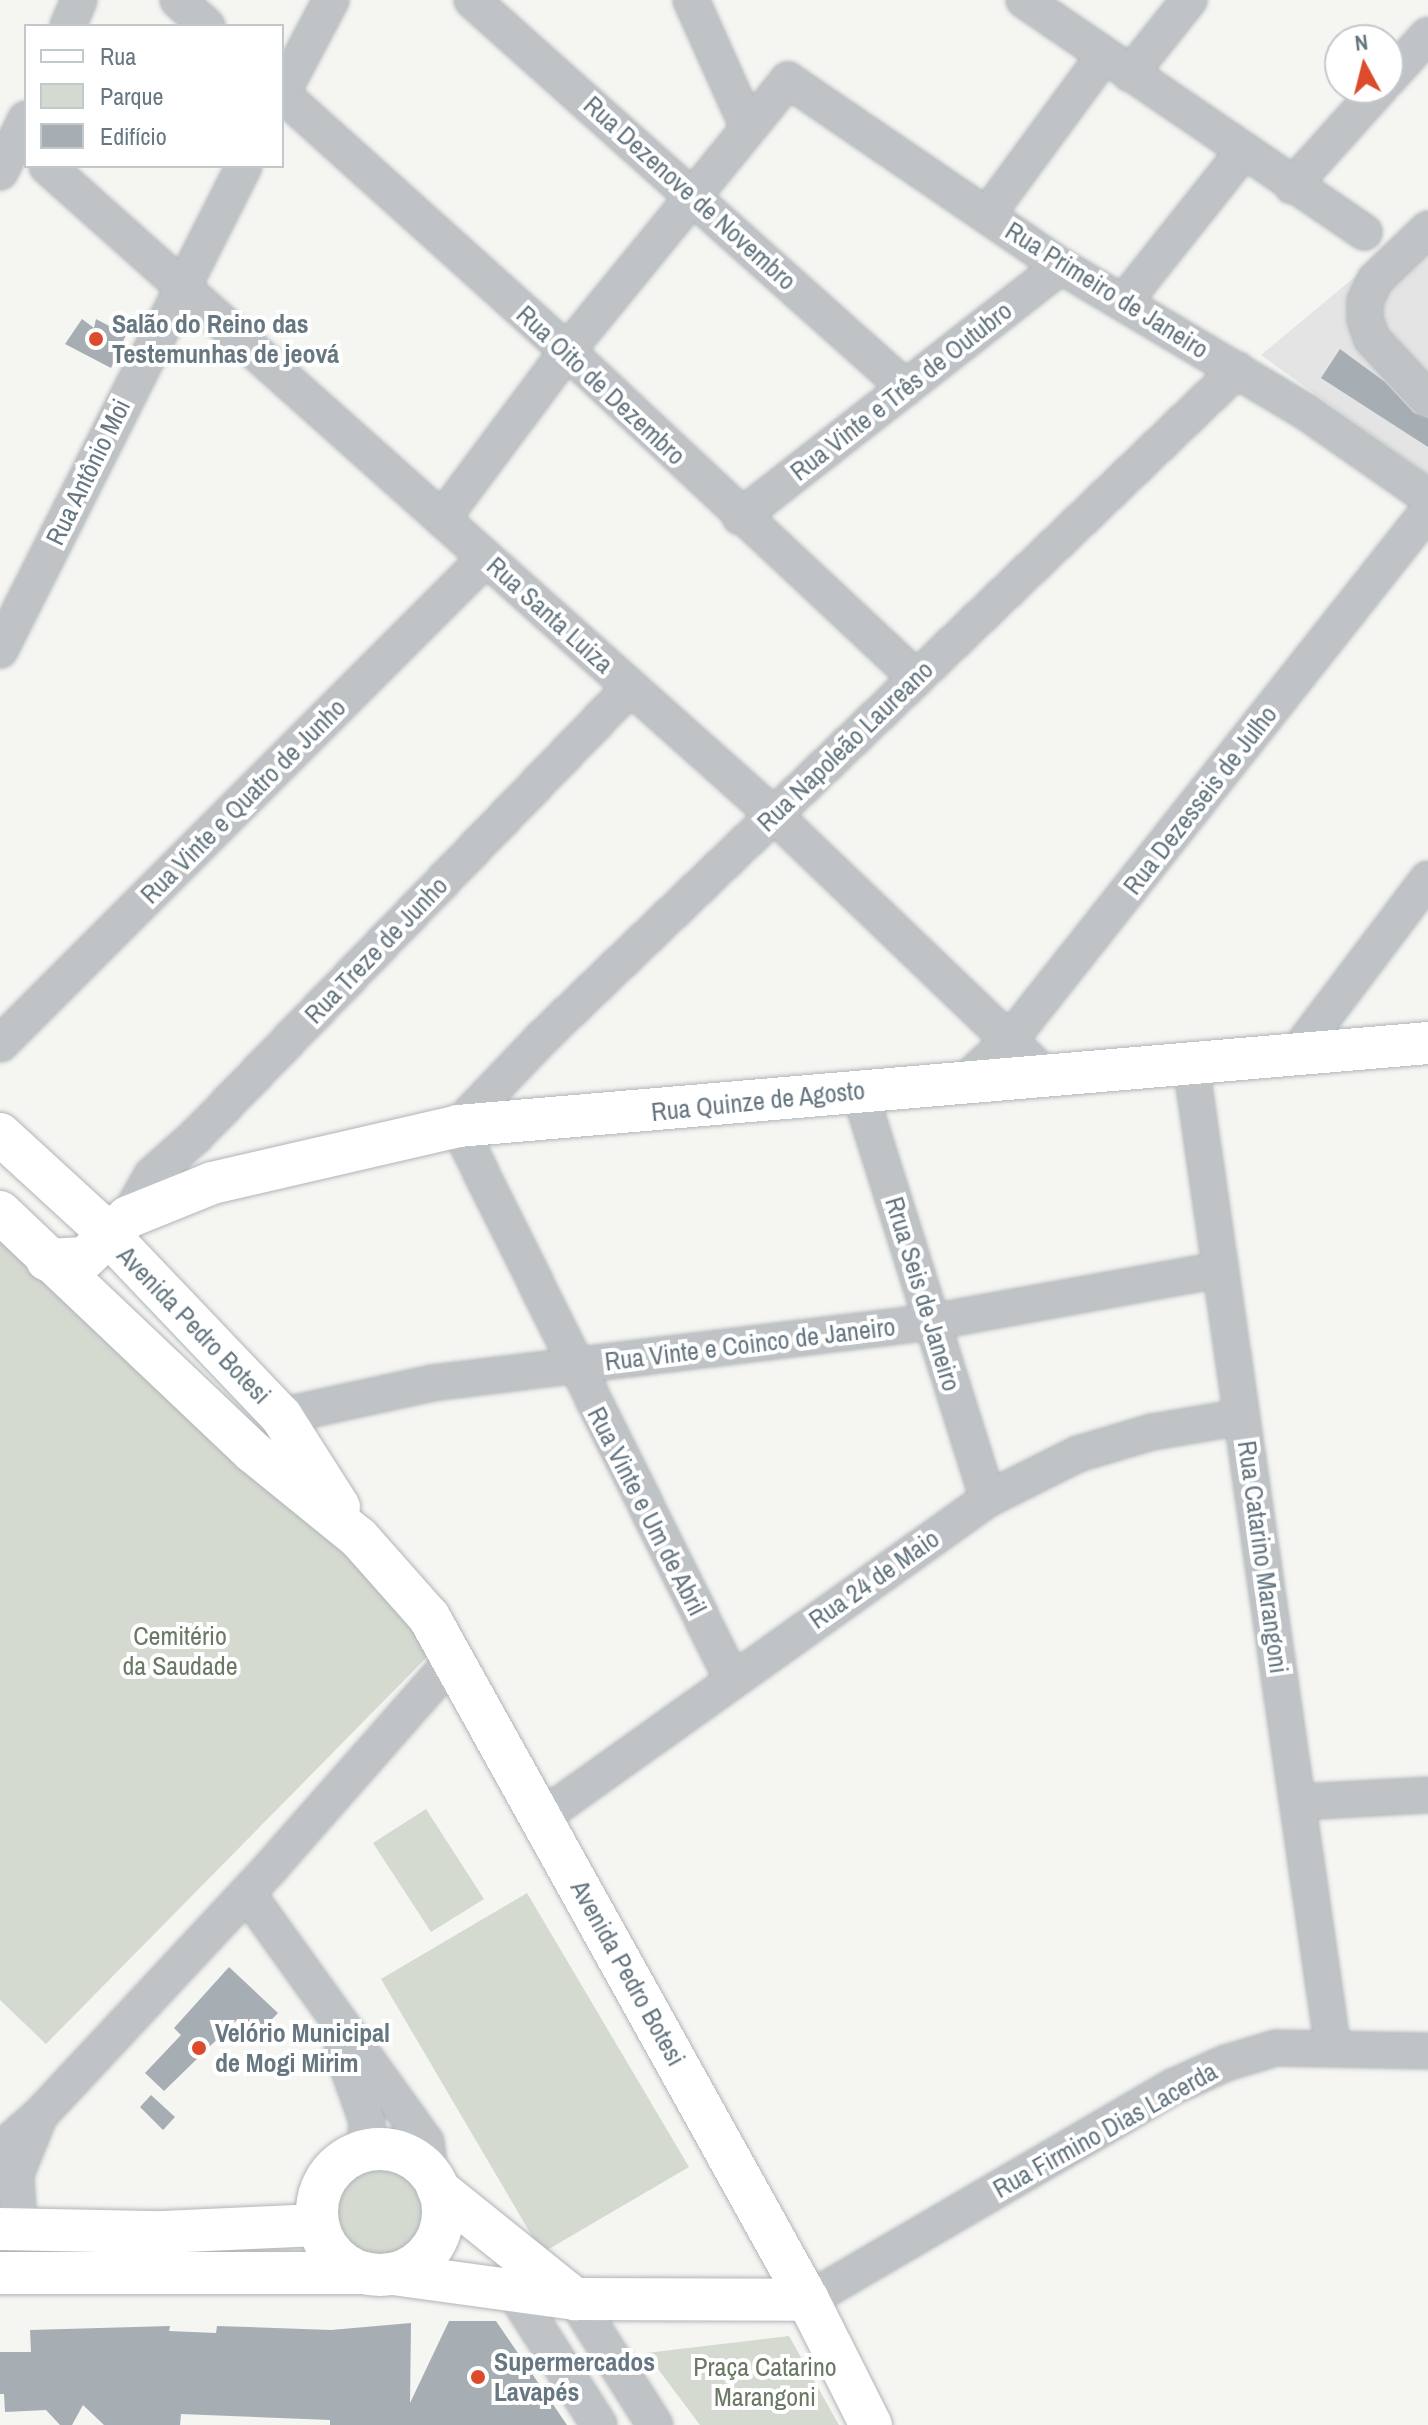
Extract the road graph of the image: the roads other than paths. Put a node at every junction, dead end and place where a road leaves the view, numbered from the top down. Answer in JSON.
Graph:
{"nodes":[{"id":1,"x":79,"y":0,"type":"edge"},
{"id":2,"x":178,"y":0,"type":"edge"},
{"id":3,"x":331,"y":0,"type":"edge"},
{"id":4,"x":472,"y":0,"type":"edge"},
{"id":5,"x":691,"y":0,"type":"edge"},
{"id":6,"x":1024,"y":0,"type":"edge"},
{"id":7,"x":1189,"y":0,"type":"edge"},
{"id":8,"x":69,"y":24,"type":"edge"},
{"id":9,"x":205,"y":24,"type":"edge"},
{"id":10,"x":1428,"y":35,"type":"edge"},
{"id":11,"x":1404,"y":61,"type":"edge"},
{"id":12,"x":1117,"y":65,"type":"junction"},
{"id":13,"x":284,"y":90,"type":"edge"},
{"id":14,"x":284,"y":96,"type":"edge"},
{"id":15,"x":1366,"y":104,"type":"edge"},
{"id":16,"x":747,"y":125,"type":"junction"},
{"id":17,"x":23,"y":135,"type":"edge"},
{"id":18,"x":1243,"y":152,"type":"junction"},
{"id":19,"x":49,"y":168,"type":"edge"},
{"id":20,"x":243,"y":168,"type":"edge"},
{"id":21,"x":0,"y":172,"type":"edge"},
{"id":22,"x":1292,"y":186,"type":"junction"},
{"id":23,"x":697,"y":197,"type":"junction"},
{"id":24,"x":987,"y":215,"type":"junction"},
{"id":25,"x":1428,"y":229,"type":"edge"},
{"id":26,"x":1364,"y":232,"type":"dead end"},
{"id":27,"x":1061,"y":266,"type":"junction"},
{"id":28,"x":181,"y":286,"type":"junction"},
{"id":29,"x":1123,"y":303,"type":"junction"},
{"id":30,"x":567,"y":351,"type":"junction"},
{"id":31,"x":1237,"y":370,"type":"junction"},
{"id":32,"x":906,"y":388,"type":"junction"},
{"id":33,"x":1428,"y":399,"type":"edge"},
{"id":34,"x":1428,"y":497,"type":"edge"},
{"id":35,"x":1428,"y":511,"type":"edge"},
{"id":36,"x":740,"y":517,"type":"junction"},
{"id":37,"x":442,"y":519,"type":"junction"},
{"id":38,"x":486,"y":558,"type":"junction"},
{"id":39,"x":0,"y":650,"type":"edge"},
{"id":40,"x":917,"y":678,"type":"junction"},
{"id":41,"x":631,"y":687,"type":"junction"},
{"id":42,"x":774,"y":815,"type":"junction"},
{"id":43,"x":1428,"y":879,"type":"edge"},
{"id":44,"x":1009,"y":1041,"type":"junction"},
{"id":45,"x":1428,"y":1043,"type":"edge"},
{"id":46,"x":0,"y":1044,"type":"edge"},
{"id":47,"x":1296,"y":1054,"type":"junction"},
{"id":48,"x":1191,"y":1065,"type":"junction"},
{"id":49,"x":1044,"y":1074,"type":"junction"},
{"id":50,"x":964,"y":1082,"type":"junction"},
{"id":51,"x":859,"y":1090,"type":"junction"},
{"id":52,"x":458,"y":1126,"type":"junction"},
{"id":53,"x":0,"y":1134,"type":"edge"},
{"id":54,"x":196,"y":1136,"type":"junction"},
{"id":55,"x":212,"y":1183,"type":"junction"},
{"id":56,"x":0,"y":1212,"type":"edge"},
{"id":57,"x":118,"y":1226,"type":"junction"},
{"id":58,"x":47,"y":1260,"type":"junction"},
{"id":59,"x":1219,"y":1270,"type":"junction"},
{"id":60,"x":932,"y":1322,"type":"junction"},
{"id":61,"x":574,"y":1365,"type":"junction"},
{"id":62,"x":281,"y":1416,"type":"junction"},
{"id":63,"x":1242,"y":1417,"type":"junction"},
{"id":64,"x":988,"y":1499,"type":"junction"},
{"id":65,"x":359,"y":1538,"type":"junction"},
{"id":66,"x":454,"y":1659,"type":"junction"},
{"id":67,"x":732,"y":1679,"type":"junction"},
{"id":68,"x":1428,"y":1795,"type":"edge"},
{"id":69,"x":1299,"y":1802,"type":"junction"},
{"id":70,"x":542,"y":1817,"type":"junction"},
{"id":71,"x":239,"y":1901,"type":"junction"},
{"id":72,"x":1333,"y":2049,"type":"junction"},
{"id":73,"x":1428,"y":2051,"type":"edge"},
{"id":74,"x":41,"y":2114,"type":"junction"},
{"id":75,"x":0,"y":2150,"type":"edge"},
{"id":76,"x":365,"y":2151,"type":"junction"},
{"id":77,"x":435,"y":2182,"type":"junction"},
{"id":78,"x":318,"y":2225,"type":"junction"},
{"id":79,"x":10,"y":2230,"type":"edge"},
{"id":80,"x":0,"y":2273,"type":"edge"},
{"id":81,"x":379,"y":2274,"type":"junction"},
{"id":82,"x":516,"y":2295,"type":"junction"},
{"id":83,"x":575,"y":2299,"type":"junction"},
{"id":84,"x":808,"y":2300,"type":"junction"},
{"id":85,"x":599,"y":2425,"type":"edge"},
{"id":86,"x":655,"y":2425,"type":"edge"},
{"id":87,"x":871,"y":2425,"type":"edge"}],
"edges":[{"from":1,"to":8,"type":"street"},
{"from":2,"to":9,"type":"street"},
{"from":3,"to":13,"type":"street"},
{"from":4,"to":23,"type":"street","name":"Rua Dezenove de Novembro"},
{"from":5,"to":16,"type":"street"},
{"from":6,"to":12,"type":"street"},
{"from":7,"to":12,"type":"street"},
{"from":10,"to":11,"type":"street"},
{"from":12,"to":18,"type":"street"},
{"from":12,"to":24,"type":"street"},
{"from":14,"to":30,"type":"street","name":"Rua Oito de Dezembro"},
{"from":15,"to":22,"type":"street"},
{"from":16,"to":23,"type":"street"},
{"from":16,"to":24,"type":"street","name":"Rua Primeiro de Janeiro"},
{"from":17,"to":21,"type":"street"},
{"from":18,"to":22,"type":"street"},
{"from":18,"to":29,"type":"street"},
{"from":19,"to":28,"type":"street","name":"Rua Santa Luiza"},
{"from":20,"to":28,"type":"street","name":"Rua Antônio Moi"},
{"from":22,"to":26,"type":"street"},
{"from":23,"to":30,"type":"street"},
{"from":23,"to":32,"type":"street","name":"Rua Dezenove de Novembro"},
{"from":24,"to":27,"type":"street","name":"Rua Primeiro de Janeiro"},
{"from":25,"to":33,"type":"street"},
{"from":27,"to":29,"type":"street","name":"Rua Primeiro de Janeiro"},
{"from":27,"to":32,"type":"street","name":"Rua Vinte e Três de Outubro"},
{"from":28,"to":37,"type":"street","name":"Rua Santa Luiza"},
{"from":28,"to":39,"type":"street","name":"Rua Antônio Moi"},
{"from":29,"to":31,"type":"street","name":"Rua Primeiro de Janeiro"},
{"from":30,"to":36,"type":"street","name":"Rua Oito de Dezembro"},
{"from":30,"to":37,"type":"street"},
{"from":31,"to":34,"type":"street","name":"Rua Primeiro de Janeiro"},
{"from":31,"to":40,"type":"street","name":"Rua Napoleão Laureano"},
{"from":32,"to":36,"type":"street","name":"Rua Vinte e Três de Outubro"},
{"from":35,"to":44,"type":"street","name":"Rua Dezesseis de Julho"},
{"from":36,"to":40,"type":"street","name":"Rua Oito de Dezembro"},
{"from":37,"to":38,"type":"street","name":"Rua Santa Luiza"},
{"from":38,"to":41,"type":"street","name":"Rua Santa Luiza"},
{"from":38,"to":46,"type":"street","name":"Rua Vinte e Quatro de Junho"},
{"from":40,"to":42,"type":"street","name":"Rua Napoleão Laureano"},
{"from":41,"to":42,"type":"street","name":"Rua Santa Luiza"},
{"from":41,"to":54,"type":"street","name":"Rua Treze de Junho"},
{"from":42,"to":44,"type":"street","name":"Rua Santa Luiza"},
{"from":42,"to":52,"type":"street","name":"Rua Napoleão Laureano"},
{"from":43,"to":47,"type":"street"},
{"from":44,"to":49,"type":"street","name":"Rua Santa Luiza"},
{"from":44,"to":50,"type":"street","name":"Rua Dezesseis de Julho"},
{"from":45,"to":47,"type":"main road","name":"Rua Quinze de Agosto"},
{"from":47,"to":48,"type":"main road","name":"Rua Quinze de Agosto"},
{"from":48,"to":49,"type":"main road","name":"Rua Quinze de Agosto"},
{"from":48,"to":59,"type":"street","name":"Rua Catarino Marangoni"},
{"from":49,"to":50,"type":"main road","name":"Rua Quinze de Agosto"},
{"from":50,"to":51,"type":"main road","name":"Rua Quinze de Agosto"},
{"from":51,"to":52,"type":"main road","name":"Rua Quinze de Agosto"},
{"from":51,"to":60,"type":"street","name":"Rrua Seis de Janeiro"},
{"from":52,"to":55,"type":"main road","name":"Rua Quinze de Agosto"},
{"from":52,"to":61,"type":"street","name":"Rua Vinte e Um de Abril"},
{"from":53,"to":57,"type":"main road","name":"Avenida Pedro Botesi"},
{"from":54,"to":55,"type":"street"},
{"from":54,"to":57,"type":"street","name":"Rua Treze de Junho"},
{"from":55,"to":57,"type":"main road","name":"Rua Quinze de Agosto"},
{"from":56,"to":58,"type":"main road","name":"Avenida Pedro Botesi"},
{"from":57,"to":58,"type":"main road","name":"Rua Quinze de Agosto"},
{"from":57,"to":62,"type":"main road","name":"Avenida Pedro Botesi"},
{"from":58,"to":65,"type":"main road","name":"Avenida Pedro Botesi"},
{"from":59,"to":60,"type":"street","name":"Rua Vinte e Coinco de Janeiro"},
{"from":59,"to":63,"type":"street","name":"Rua Catarino Marangoni"},
{"from":60,"to":61,"type":"street","name":"Rua Vinte e Coinco de Janeiro"},
{"from":60,"to":64,"type":"street","name":"Rrua Seis de Janeiro"},
{"from":61,"to":62,"type":"street","name":"Rua Vinte e Coinco de Janeiro"},
{"from":61,"to":67,"type":"street","name":"Rua Vinte e Um de Abril"},
{"from":62,"to":65,"type":"main road","name":"Avenida Pedro Botesi"},
{"from":63,"to":64,"type":"street","name":"Rua 24 de Maio"},
{"from":63,"to":69,"type":"street","name":"Rua Catarino Marangoni"},
{"from":64,"to":67,"type":"street","name":"Rua 24 de Maio"},
{"from":65,"to":66,"type":"main road","name":"Avenida Pedro Botesi"},
{"from":66,"to":70,"type":"main road","name":"Avenida Pedro Botesi"},
{"from":66,"to":71,"type":"street"},
{"from":67,"to":70,"type":"street","name":"Rua 24 de Maio"},
{"from":68,"to":69,"type":"street"},
{"from":69,"to":72,"type":"street","name":"Rua Catarino Marangoni"},
{"from":70,"to":84,"type":"main road","name":"Avenida Pedro Botesi"},
{"from":71,"to":74,"type":"street"},
{"from":71,"to":76,"type":"street"},
{"from":71,"to":77,"type":"street"},
{"from":72,"to":73,"type":"street","name":"Rua Firmino Dias Lacerda"},
{"from":72,"to":84,"type":"street","name":"Rua Firmino Dias Lacerda"},
{"from":74,"to":75,"type":"street"},
{"from":74,"to":79,"type":"street"},
{"from":76,"to":77,"type":"main road"},
{"from":76,"to":78,"type":"main road"},
{"from":77,"to":81,"type":"main road"},
{"from":77,"to":83,"type":"main road"},
{"from":78,"to":79,"type":"main road"},
{"from":78,"to":81,"type":"main road"},
{"from":80,"to":81,"type":"main road"},
{"from":81,"to":82,"type":"main road"},
{"from":82,"to":83,"type":"main road"},
{"from":82,"to":85,"type":"street"},
{"from":83,"to":84,"type":"main road"},
{"from":83,"to":86,"type":"street"},
{"from":84,"to":87,"type":"main road","name":"Avenida Pedro Botesi"}]}
